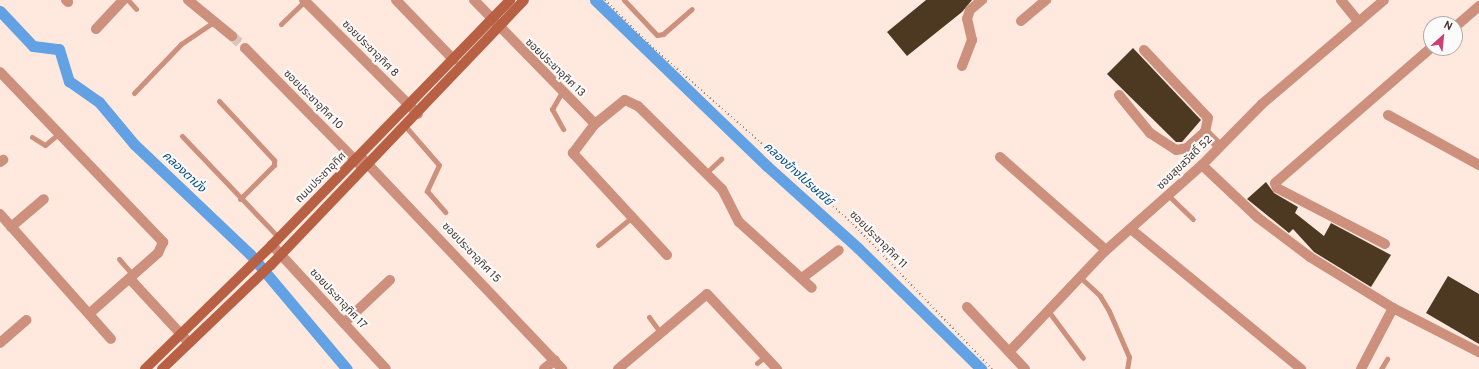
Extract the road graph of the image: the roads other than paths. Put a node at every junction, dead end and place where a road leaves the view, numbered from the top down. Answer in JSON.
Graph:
{"nodes":[{"id":1,"x":123,"y":0,"type":"edge"},
{"id":2,"x":128,"y":0,"type":"edge"},
{"id":3,"x":188,"y":0,"type":"edge"},
{"id":4,"x":305,"y":0,"type":"edge"},
{"id":5,"x":396,"y":0,"type":"edge"},
{"id":6,"x":474,"y":0,"type":"edge"},
{"id":7,"x":510,"y":0,"type":"edge"},
{"id":8,"x":524,"y":0,"type":"edge"},
{"id":9,"x":624,"y":0,"type":"edge"},
{"id":10,"x":982,"y":0,"type":"edge"},
{"id":11,"x":1046,"y":0,"type":"edge"},
{"id":12,"x":1341,"y":0,"type":"edge"},
{"id":13,"x":1384,"y":0,"type":"edge"},
{"id":14,"x":1479,"y":6,"type":"edge"},
{"id":15,"x":136,"y":9,"type":"dead end"},
{"id":16,"x":692,"y":9,"type":"dead end"},
{"id":17,"x":491,"y":20,"type":"junction"},
{"id":18,"x":1463,"y":20,"type":"edge"},
{"id":19,"x":1021,"y":21,"type":"dead end"},
{"id":20,"x":214,"y":22,"type":"junction"},
{"id":21,"x":1359,"y":22,"type":"junction"},
{"id":22,"x":281,"y":24,"type":"dead end"},
{"id":23,"x":499,"y":28,"type":"junction"},
{"id":24,"x":96,"y":29,"type":"dead end"},
{"id":25,"x":232,"y":36,"type":"tunnel mouth"},
{"id":26,"x":244,"y":48,"type":"tunnel mouth"},
{"id":27,"x":1144,"y":50,"type":"dead end"},
{"id":28,"x":1423,"y":55,"type":"edge"},
{"id":29,"x":454,"y":60,"type":"junction"},
{"id":30,"x":962,"y":66,"type":"dead end"},
{"id":31,"x":1,"y":74,"type":"edge"},
{"id":32,"x":562,"y":92,"type":"junction"},
{"id":33,"x":134,"y":93,"type":"dead end"},
{"id":34,"x":1119,"y":94,"type":"dead end"},
{"id":35,"x":219,"y":101,"type":"dead end"},
{"id":36,"x":410,"y":106,"type":"junction"},
{"id":37,"x":418,"y":114,"type":"junction"},
{"id":38,"x":1388,"y":115,"type":"dead end"},
{"id":39,"x":595,"y":124,"type":"junction"},
{"id":40,"x":406,"y":127,"type":"junction"},
{"id":41,"x":563,"y":129,"type":"dead end"},
{"id":42,"x":1205,"y":132,"type":"junction"},
{"id":43,"x":58,"y":134,"type":"junction"},
{"id":44,"x":182,"y":136,"type":"dead end"},
{"id":45,"x":32,"y":137,"type":"dead end"},
{"id":46,"x":1219,"y":146,"type":"junction"},
{"id":47,"x":1000,"y":157,"type":"dead end"},
{"id":48,"x":721,"y":158,"type":"dead end"},
{"id":49,"x":358,"y":159,"type":"junction"},
{"id":50,"x":1479,"y":165,"type":"edge"},
{"id":51,"x":1202,"y":166,"type":"junction"},
{"id":52,"x":366,"y":167,"type":"junction"},
{"id":53,"x":705,"y":173,"type":"junction"},
{"id":54,"x":1169,"y":196,"type":"junction"},
{"id":55,"x":44,"y":198,"type":"dead end"},
{"id":56,"x":240,"y":200,"type":"junction"},
{"id":57,"x":445,"y":212,"type":"dead end"},
{"id":58,"x":0,"y":214,"type":"edge"},
{"id":59,"x":631,"y":218,"type":"junction"},
{"id":60,"x":1193,"y":219,"type":"dead end"},
{"id":61,"x":11,"y":226,"type":"junction"},
{"id":62,"x":1132,"y":230,"type":"junction"},
{"id":63,"x":276,"y":242,"type":"junction"},
{"id":64,"x":1385,"y":244,"type":"dead end"},
{"id":65,"x":598,"y":245,"type":"dead end"},
{"id":66,"x":839,"y":250,"type":"dead end"},
{"id":67,"x":1106,"y":250,"type":"junction"},
{"id":68,"x":281,"y":254,"type":"junction"},
{"id":69,"x":667,"y":255,"type":"dead end"},
{"id":70,"x":119,"y":259,"type":"dead end"},
{"id":71,"x":132,"y":277,"type":"junction"},
{"id":72,"x":802,"y":278,"type":"junction"},
{"id":73,"x":1081,"y":278,"type":"junction"},
{"id":74,"x":390,"y":280,"type":"dead end"},
{"id":75,"x":812,"y":288,"type":"dead end"},
{"id":76,"x":967,"y":307,"type":"dead end"},
{"id":77,"x":1393,"y":308,"type":"junction"},
{"id":78,"x":1050,"y":312,"type":"junction"},
{"id":79,"x":90,"y":313,"type":"junction"},
{"id":80,"x":649,"y":317,"type":"dead end"},
{"id":81,"x":26,"y":320,"type":"dead end"},
{"id":82,"x":344,"y":322,"type":"junction"},
{"id":83,"x":660,"y":332,"type":"junction"},
{"id":84,"x":182,"y":334,"type":"junction"},
{"id":85,"x":111,"y":339,"type":"dead end"},
{"id":86,"x":0,"y":343,"type":"edge"},
{"id":87,"x":189,"y":343,"type":"junction"},
{"id":88,"x":1010,"y":351,"type":"junction"},
{"id":89,"x":1479,"y":352,"type":"edge"},
{"id":90,"x":766,"y":356,"type":"junction"},
{"id":91,"x":1082,"y":358,"type":"dead end"},
{"id":92,"x":1387,"y":359,"type":"dead end"},
{"id":93,"x":555,"y":360,"type":"junction"},
{"id":94,"x":757,"y":364,"type":"dead end"},
{"id":95,"x":145,"y":369,"type":"edge"},
{"id":96,"x":162,"y":369,"type":"edge"},
{"id":97,"x":386,"y":369,"type":"edge"},
{"id":98,"x":544,"y":369,"type":"edge"},
{"id":99,"x":562,"y":369,"type":"edge"},
{"id":100,"x":618,"y":369,"type":"edge"},
{"id":101,"x":777,"y":369,"type":"edge"},
{"id":102,"x":1026,"y":369,"type":"edge"},
{"id":103,"x":1127,"y":369,"type":"edge"},
{"id":104,"x":1301,"y":369,"type":"edge"},
{"id":105,"x":1361,"y":369,"type":"edge"},
{"id":106,"x":1381,"y":369,"type":"edge"}],
"edges":[{"from":1,"to":24,"type":"street"},
{"from":2,"to":15,"type":"lane"},
{"from":3,"to":20,"type":"street"},
{"from":4,"to":22,"type":"lane"},
{"from":4,"to":36,"type":"street","name":"ซอยประชาอุทิศ 8"},
{"from":5,"to":29,"type":"street"},
{"from":6,"to":17,"type":"street","name":"ซอยประชาอุทิศ 13"},
{"from":7,"to":17,"type":"main road","name":"ถนนประชาอุทิศ"},
{"from":8,"to":23,"type":"main road"},
{"from":9,"to":16,"type":"lane"},
{"from":10,"to":30,"type":"street"},
{"from":11,"to":19,"type":"street"},
{"from":12,"to":21,"type":"street"},
{"from":13,"to":21,"type":"street","name":"ซอยสุขสวัสดิ์ 52"},
{"from":14,"to":18,"type":"street"},
{"from":17,"to":23,"type":"street","name":"ซอยประชาอุทิศ 13"},
{"from":17,"to":29,"type":"main road","name":"ถนนประชาอุทิศ"},
{"from":20,"to":25,"type":"street"},
{"from":20,"to":33,"type":"lane"},
{"from":21,"to":46,"type":"street","name":"ซอยสุขสวัสดิ์ 52"},
{"from":23,"to":32,"type":"street","name":"ซอยประชาอุทิศ 13"},
{"from":23,"to":37,"type":"main road"},
{"from":26,"to":49,"type":"street","name":"ซอยประชาอุทิศ 10"},
{"from":27,"to":42,"type":"street"},
{"from":28,"to":64,"type":"street"},
{"from":29,"to":36,"type":"main road","name":"ถนนประชาอุทิศ"},
{"from":31,"to":43,"type":"street"},
{"from":32,"to":39,"type":"street","name":"ซอยประชาอุทิศ 13"},
{"from":32,"to":41,"type":"lane"},
{"from":34,"to":42,"type":"street"},
{"from":35,"to":56,"type":"lane"},
{"from":36,"to":37,"type":"street","name":"ซอยประชาอุทิศ 8"},
{"from":36,"to":49,"type":"main road","name":"ถนนประชาอุทิศ"},
{"from":37,"to":40,"type":"main road"},
{"from":38,"to":50,"type":"street"},
{"from":39,"to":53,"type":"street"},
{"from":39,"to":59,"type":"street"},
{"from":40,"to":52,"type":"main road"},
{"from":40,"to":57,"type":"lane"},
{"from":42,"to":46,"type":"street"},
{"from":43,"to":45,"type":"lane"},
{"from":43,"to":71,"type":"street"},
{"from":44,"to":56,"type":"lane"},
{"from":46,"to":51,"type":"street","name":"ซอยสุขสวัสดิ์ 52"},
{"from":47,"to":67,"type":"street"},
{"from":48,"to":53,"type":"lane"},
{"from":49,"to":52,"type":"street","name":"ซอยประชาอุทิศ 10"},
{"from":49,"to":63,"type":"main road","name":"ถนนประชาอุทิศ"},
{"from":51,"to":54,"type":"street","name":"ซอยสุขสวัสดิ์ 52"},
{"from":51,"to":77,"type":"street"},
{"from":52,"to":68,"type":"main road"},
{"from":52,"to":93,"type":"street","name":"ซอยประชาอุทิศ 15"},
{"from":53,"to":72,"type":"street"},
{"from":54,"to":60,"type":"lane"},
{"from":54,"to":62,"type":"street","name":"ซอยสุขสวัสดิ์ 52"},
{"from":55,"to":61,"type":"street"},
{"from":56,"to":63,"type":"lane"},
{"from":58,"to":61,"type":"street"},
{"from":59,"to":65,"type":"lane"},
{"from":59,"to":69,"type":"street"},
{"from":61,"to":79,"type":"street"},
{"from":62,"to":67,"type":"street","name":"ซอยสุขสวัสดิ์ 52"},
{"from":62,"to":104,"type":"street"},
{"from":63,"to":68,"type":"street","name":"ซอยประชาอุทิศ 17"},
{"from":63,"to":84,"type":"main road","name":"ถนนประชาอุทิศ"},
{"from":66,"to":72,"type":"street"},
{"from":67,"to":73,"type":"street","name":"ซอยสุขสวัสดิ์ 52"},
{"from":68,"to":82,"type":"street","name":"ซอยประชาอุทิศ 17"},
{"from":68,"to":87,"type":"main road"},
{"from":70,"to":71,"type":"lane"},
{"from":71,"to":79,"type":"street"},
{"from":71,"to":84,"type":"street"},
{"from":72,"to":75,"type":"street"},
{"from":73,"to":78,"type":"street","name":"ซอยสุขสวัสดิ์ 52"},
{"from":73,"to":103,"type":"lane"},
{"from":74,"to":82,"type":"street"},
{"from":76,"to":88,"type":"street"},
{"from":77,"to":89,"type":"street"},
{"from":77,"to":105,"type":"street"},
{"from":78,"to":88,"type":"street","name":"ซอยสุขสวัสดิ์ 52"},
{"from":78,"to":91,"type":"lane"},
{"from":79,"to":85,"type":"street"},
{"from":80,"to":83,"type":"lane"},
{"from":81,"to":86,"type":"street"},
{"from":82,"to":97,"type":"street","name":"ซอยประชาอุทิศ 17"},
{"from":83,"to":90,"type":"street"},
{"from":83,"to":100,"type":"street"},
{"from":84,"to":87,"type":"street"},
{"from":84,"to":95,"type":"main road","name":"ถนนประชาอุทิศ"},
{"from":87,"to":96,"type":"main road"},
{"from":88,"to":102,"type":"street"},
{"from":90,"to":94,"type":"lane"},
{"from":90,"to":101,"type":"street"},
{"from":92,"to":106,"type":"lane"},
{"from":93,"to":98,"type":"street"},
{"from":93,"to":99,"type":"street","name":"ซอยประชาอุทิศ 15"}]}
